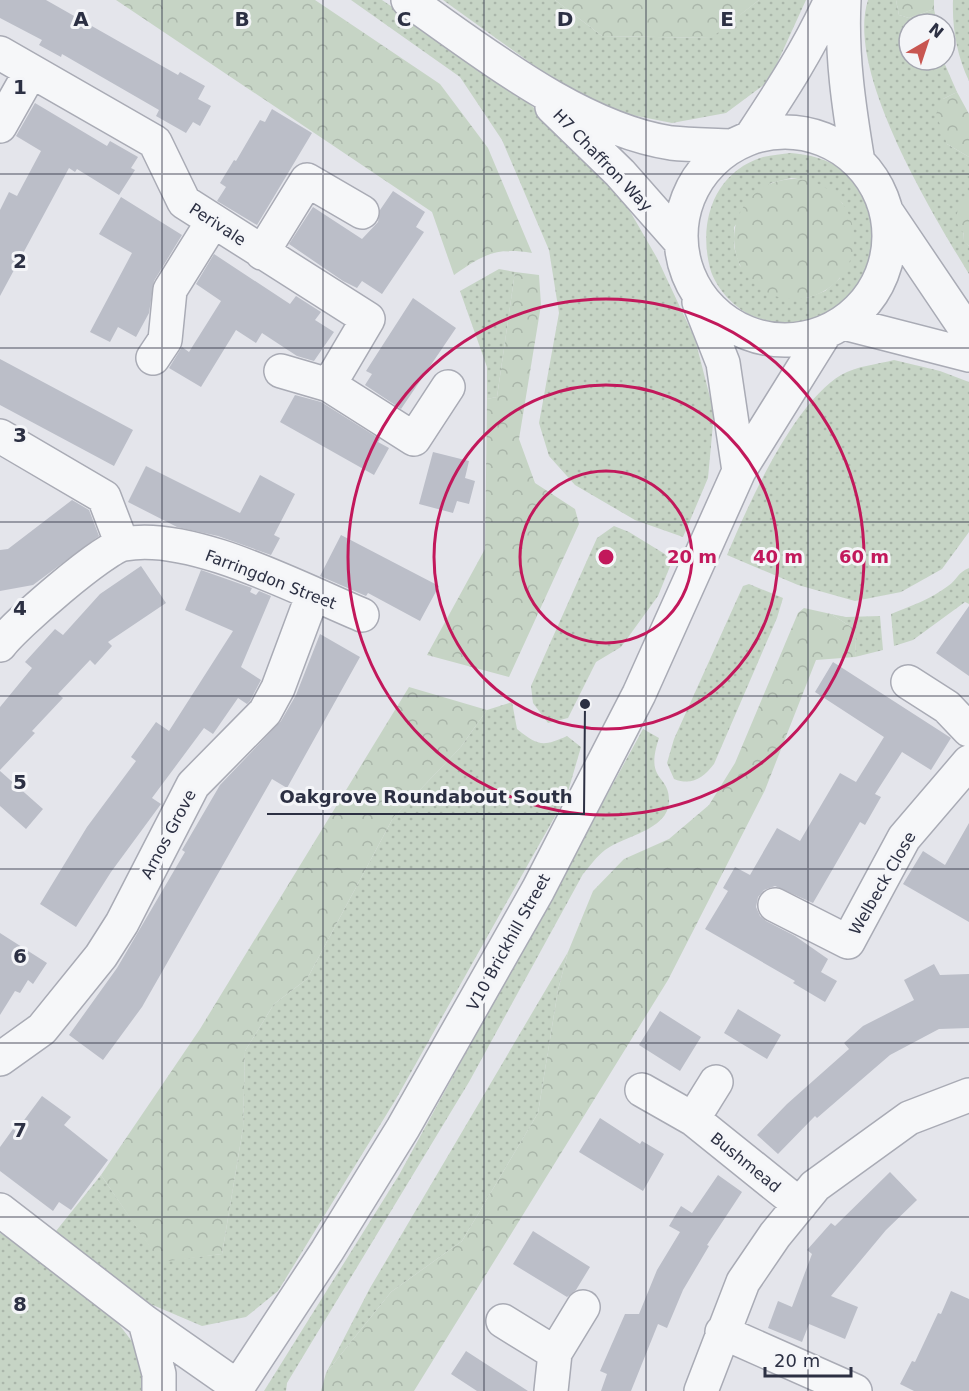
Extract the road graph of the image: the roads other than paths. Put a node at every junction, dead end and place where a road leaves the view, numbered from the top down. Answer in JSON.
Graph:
{"nodes":[{"id":1,"x":408,"y":0,"type":"edge"},
{"id":2,"x":831,"y":0,"type":"edge"},
{"id":3,"x":844,"y":0,"type":"edge"},
{"id":4,"x":0,"y":53,"type":"edge"},
{"id":5,"x":31,"y":71,"type":"junction"},
{"id":6,"x":525,"y":81,"type":"junction"},
{"id":7,"x":0,"y":126,"type":"edge"},
{"id":8,"x":741,"y":142,"type":"junction"},
{"id":9,"x":858,"y":162,"type":"junction"},
{"id":10,"x":886,"y":210,"type":"junction"},
{"id":11,"x":362,"y":212,"type":"dead end"},
{"id":12,"x":213,"y":222,"type":"junction"},
{"id":13,"x":680,"y":241,"type":"junction"},
{"id":14,"x":262,"y":253,"type":"junction"},
{"id":15,"x":695,"y":291,"type":"junction"},
{"id":16,"x":835,"y":328,"type":"junction"},
{"id":17,"x":969,"y":334,"type":"edge"},
{"id":18,"x":969,"y":355,"type":"edge"},
{"id":19,"x":153,"y":358,"type":"dead end"},
{"id":20,"x":281,"y":371,"type":"dead end"},
{"id":21,"x":329,"y":385,"type":"junction"},
{"id":22,"x":448,"y":387,"type":"dead end"},
{"id":23,"x":0,"y":436,"type":"edge"},
{"id":24,"x":739,"y":471,"type":"junction"},
{"id":25,"x":122,"y":544,"type":"junction"},
{"id":26,"x":313,"y":594,"type":"junction"},
{"id":27,"x":362,"y":615,"type":"dead end"},
{"id":28,"x":2,"y":637,"type":"edge"},
{"id":29,"x":908,"y":682,"type":"dead end"},
{"id":30,"x":969,"y":730,"type":"edge"},
{"id":31,"x":969,"y":762,"type":"edge"},
{"id":32,"x":775,"y":905,"type":"dead end"},
{"id":33,"x":0,"y":1059,"type":"edge"},
{"id":34,"x":716,"y":1082,"type":"dead end"},
{"id":35,"x":642,"y":1090,"type":"dead end"},
{"id":36,"x":969,"y":1095,"type":"edge"},
{"id":37,"x":693,"y":1119,"type":"junction"},
{"id":38,"x":800,"y":1205,"type":"junction"},
{"id":39,"x":0,"y":1210,"type":"edge"},
{"id":40,"x":583,"y":1307,"type":"dead end"},
{"id":41,"x":503,"y":1321,"type":"dead end"},
{"id":42,"x":145,"y":1322,"type":"junction"},
{"id":43,"x":722,"y":1332,"type":"junction"},
{"id":44,"x":555,"y":1353,"type":"junction"},
{"id":45,"x":236,"y":1389,"type":"edge"},
{"id":46,"x":159,"y":1391,"type":"edge"},
{"id":47,"x":551,"y":1391,"type":"edge"},
{"id":48,"x":701,"y":1391,"type":"edge"},
{"id":49,"x":855,"y":1391,"type":"edge"}],
"edges":[{"from":1,"to":6,"type":"street","name":"H7 Chaffron Way"},
{"from":2,"to":8,"type":"street"},
{"from":3,"to":9,"type":"street"},
{"from":4,"to":5,"type":"street","name":"Perivale"},
{"from":5,"to":7,"type":"street"},
{"from":5,"to":12,"type":"street","name":"Perivale"},
{"from":6,"to":8,"type":"street","name":"H7 Chaffron Way"},
{"from":6,"to":13,"type":"street","name":"H7 Chaffron Way"},
{"from":8,"to":9,"type":"street"},
{"from":8,"to":13,"type":"street"},
{"from":9,"to":10,"type":"street"},
{"from":10,"to":16,"type":"street"},
{"from":10,"to":17,"type":"street"},
{"from":11,"to":14,"type":"street"},
{"from":12,"to":14,"type":"street","name":"Perivale"},
{"from":12,"to":19,"type":"street"},
{"from":13,"to":15,"type":"street"},
{"from":14,"to":21,"type":"street","name":"Perivale"},
{"from":15,"to":16,"type":"street"},
{"from":15,"to":24,"type":"street"},
{"from":16,"to":18,"type":"street"},
{"from":16,"to":24,"type":"street","name":"V10 Brickhill Street"},
{"from":20,"to":21,"type":"street"},
{"from":21,"to":22,"type":"street"},
{"from":23,"to":25,"type":"street"},
{"from":24,"to":45,"type":"street","name":"V10 Brickhill Street"},
{"from":25,"to":26,"type":"street","name":"Farringdon Street"},
{"from":25,"to":28,"type":"street"},
{"from":26,"to":27,"type":"street","name":"Farringdon Street"},
{"from":26,"to":33,"type":"street","name":"Arnos Grove"},
{"from":29,"to":30,"type":"street"},
{"from":31,"to":32,"type":"street","name":"Welbeck Close"},
{"from":34,"to":37,"type":"street"},
{"from":35,"to":37,"type":"street","name":"Bushmead"},
{"from":36,"to":38,"type":"street"},
{"from":37,"to":38,"type":"street","name":"Bushmead"},
{"from":38,"to":43,"type":"street"},
{"from":39,"to":42,"type":"street"},
{"from":40,"to":44,"type":"street"},
{"from":41,"to":44,"type":"street"},
{"from":42,"to":45,"type":"street"},
{"from":42,"to":46,"type":"street"},
{"from":43,"to":48,"type":"street"},
{"from":43,"to":49,"type":"street"},
{"from":44,"to":47,"type":"street"}]}
